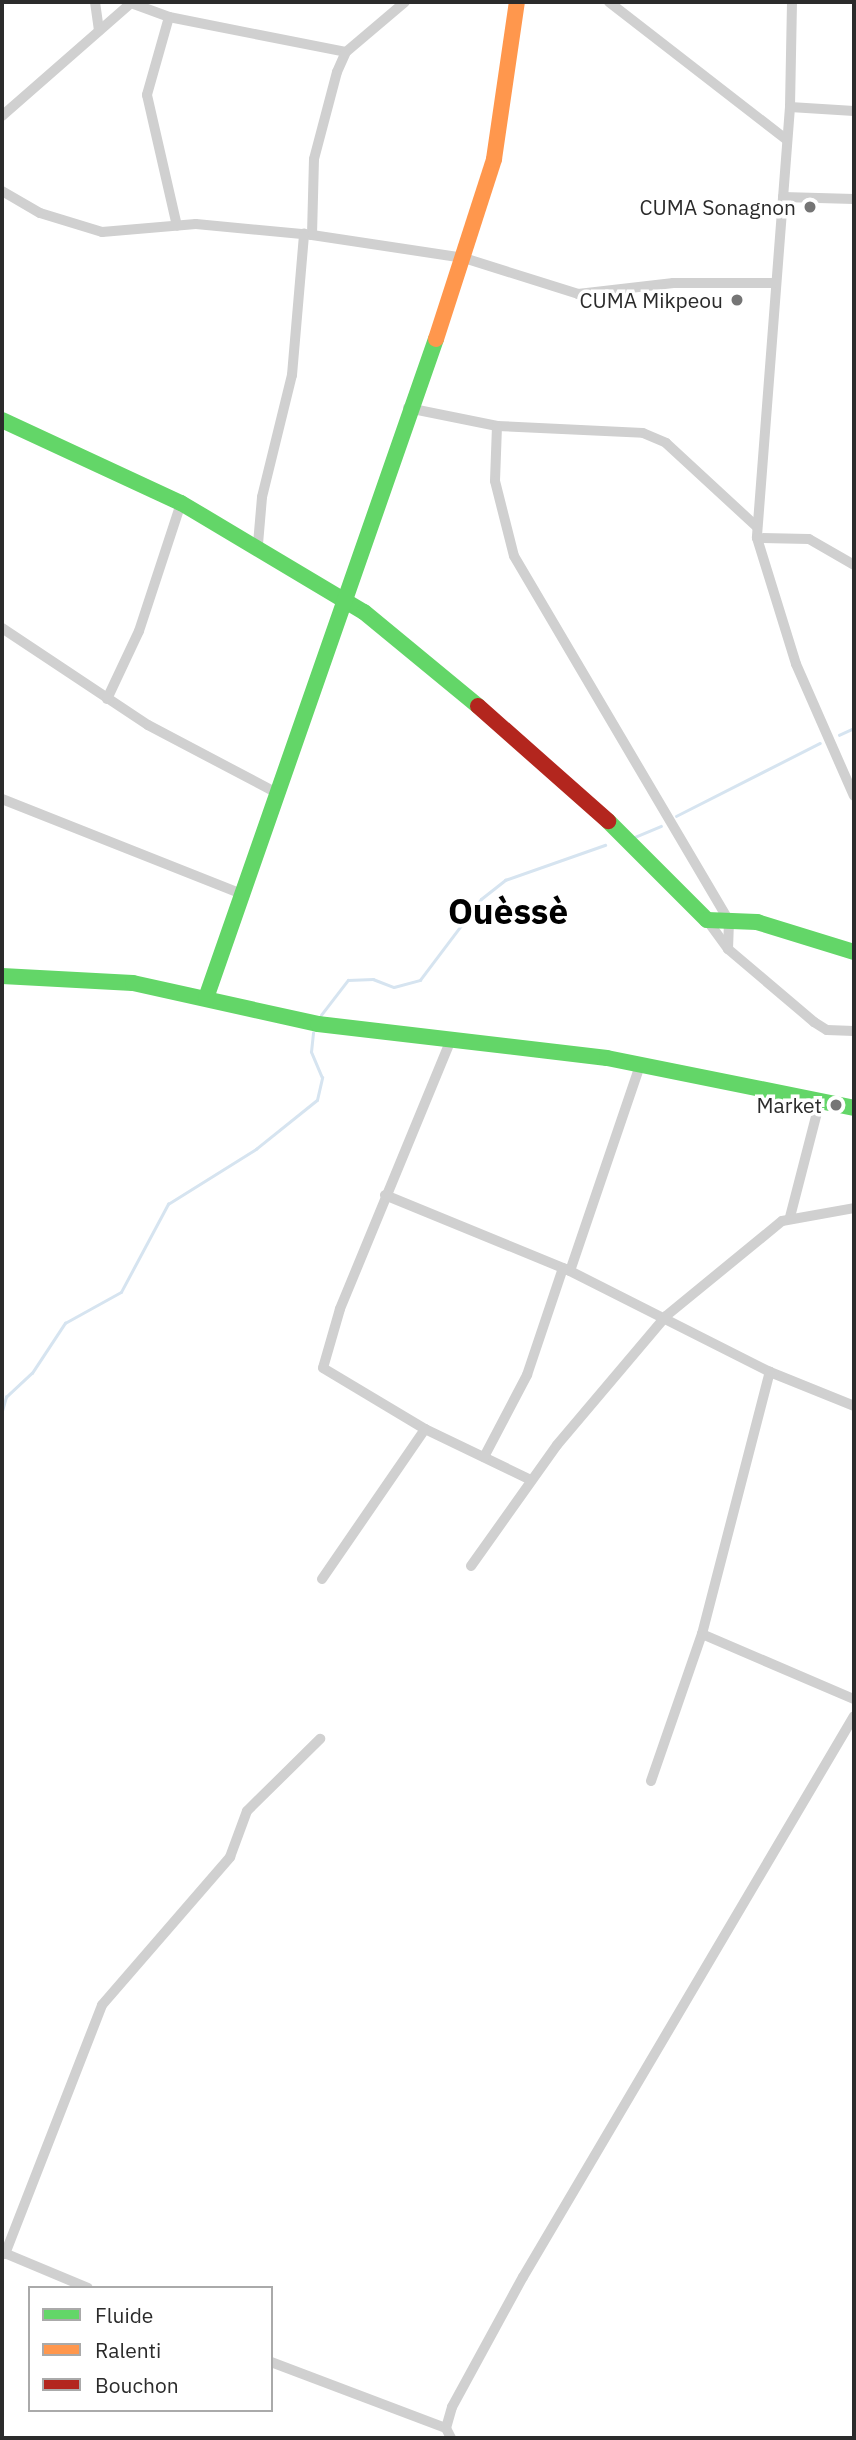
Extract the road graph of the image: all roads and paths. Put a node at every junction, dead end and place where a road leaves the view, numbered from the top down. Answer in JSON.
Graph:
{"nodes":[{"id":1,"x":95,"y":2,"type":"edge"},
{"id":2,"x":405,"y":2,"type":"edge"},
{"id":3,"x":517,"y":2,"type":"edge"},
{"id":4,"x":609,"y":2,"type":"edge"},
{"id":5,"x":792,"y":2,"type":"edge"},
{"id":6,"x":132,"y":3,"type":"edge"},
{"id":7,"x":169,"y":17,"type":"junction"},
{"id":8,"x":99,"y":32,"type":"junction"},
{"id":9,"x":346,"y":52,"type":"junction"},
{"id":10,"x":790,"y":107,"type":"junction"},
{"id":11,"x":854,"y":111,"type":"edge"},
{"id":12,"x":2,"y":116,"type":"edge"},
{"id":13,"x":787,"y":140,"type":"junction"},
{"id":14,"x":4,"y":196,"type":"edge"},
{"id":15,"x":783,"y":197,"type":"junction"},
{"id":16,"x":854,"y":199,"type":"edge"},
{"id":17,"x":177,"y":226,"type":"junction"},
{"id":18,"x":308,"y":234,"type":"junction"},
{"id":19,"x":464,"y":258,"type":"junction"},
{"id":20,"x":772,"y":283,"type":"junction"},
{"id":21,"x":408,"y":408,"type":"junction"},
{"id":22,"x":2,"y":420,"type":"edge"},
{"id":23,"x":498,"y":426,"type":"junction"},
{"id":24,"x":181,"y":503,"type":"junction"},
{"id":25,"x":757,"y":533,"type":"junction"},
{"id":26,"x":258,"y":544,"type":"junction"},
{"id":27,"x":854,"y":565,"type":"edge"},
{"id":28,"x":343,"y":597,"type":"junction"},
{"id":29,"x":2,"y":628,"type":"edge"},
{"id":30,"x":107,"y":699,"type":"junction"},
{"id":31,"x":277,"y":793,"type":"junction"},
{"id":32,"x":854,"y":796,"type":"edge"},
{"id":33,"x":2,"y":799,"type":"edge"},
{"id":34,"x":245,"y":895,"type":"junction"},
{"id":35,"x":707,"y":920,"type":"junction"},
{"id":36,"x":729,"y":921,"type":"junction"},
{"id":37,"x":728,"y":949,"type":"junction"},
{"id":38,"x":854,"y":952,"type":"edge"},
{"id":39,"x":2,"y":976,"type":"edge"},
{"id":40,"x":206,"y":998,"type":"junction"},
{"id":41,"x":854,"y":1031,"type":"edge"},
{"id":42,"x":450,"y":1042,"type":"junction"},
{"id":43,"x":640,"y":1065,"type":"junction"},
{"id":44,"x":820,"y":1101,"type":"junction"},
{"id":45,"x":854,"y":1108,"type":"edge"},
{"id":46,"x":385,"y":1195,"type":"junction"},
{"id":47,"x":854,"y":1208,"type":"edge"},
{"id":48,"x":790,"y":1217,"type":"junction"},
{"id":49,"x":567,"y":1269,"type":"junction"},
{"id":50,"x":666,"y":1316,"type":"junction"},
{"id":51,"x":770,"y":1373,"type":"junction"},
{"id":52,"x":854,"y":1406,"type":"edge"},
{"id":53,"x":425,"y":1429,"type":"junction"},
{"id":54,"x":484,"y":1457,"type":"junction"},
{"id":55,"x":531,"y":1479,"type":"junction"},
{"id":56,"x":471,"y":1566,"type":"dead end"},
{"id":57,"x":321,"y":1579,"type":"dead end"},
{"id":58,"x":702,"y":1634,"type":"junction"},
{"id":59,"x":854,"y":1699,"type":"edge"},
{"id":60,"x":854,"y":1716,"type":"edge"},
{"id":61,"x":320,"y":1739,"type":"dead end"},
{"id":62,"x":650,"y":1781,"type":"dead end"},
{"id":63,"x":3,"y":2253,"type":"edge"},
{"id":64,"x":83,"y":2286,"type":"edge"},
{"id":65,"x":273,"y":2363,"type":"edge"},
{"id":66,"x":448,"y":2433,"type":"edge"}],
"edges":[{"from":1,"to":8,"type":"street"},
{"from":2,"to":9,"type":"street"},
{"from":3,"to":19,"type":"street"},
{"from":4,"to":13,"type":"street"},
{"from":5,"to":10,"type":"street"},
{"from":6,"to":7,"type":"street"},
{"from":6,"to":8,"type":"street"},
{"from":7,"to":9,"type":"street"},
{"from":7,"to":17,"type":"street"},
{"from":8,"to":12,"type":"street"},
{"from":9,"to":18,"type":"street"},
{"from":10,"to":11,"type":"street"},
{"from":10,"to":13,"type":"street"},
{"from":13,"to":15,"type":"street"},
{"from":14,"to":17,"type":"street"},
{"from":15,"to":16,"type":"street"},
{"from":15,"to":20,"type":"street"},
{"from":17,"to":18,"type":"street"},
{"from":18,"to":19,"type":"street"},
{"from":18,"to":26,"type":"street"},
{"from":19,"to":20,"type":"street"},
{"from":19,"to":21,"type":"street"},
{"from":20,"to":25,"type":"street"},
{"from":21,"to":23,"type":"street"},
{"from":21,"to":28,"type":"street"},
{"from":22,"to":24,"type":"street"},
{"from":23,"to":25,"type":"street"},
{"from":23,"to":36,"type":"street"},
{"from":24,"to":26,"type":"street"},
{"from":24,"to":30,"type":"street"},
{"from":25,"to":27,"type":"street"},
{"from":25,"to":32,"type":"street"},
{"from":26,"to":28,"type":"street"},
{"from":28,"to":31,"type":"street"},
{"from":28,"to":35,"type":"street"},
{"from":29,"to":30,"type":"street"},
{"from":30,"to":31,"type":"street"},
{"from":31,"to":34,"type":"street"},
{"from":33,"to":34,"type":"street"},
{"from":34,"to":40,"type":"street"},
{"from":35,"to":36,"type":"street"},
{"from":35,"to":37,"type":"street"},
{"from":36,"to":37,"type":"street"},
{"from":36,"to":38,"type":"street"},
{"from":37,"to":41,"type":"street"},
{"from":39,"to":40,"type":"street"},
{"from":40,"to":42,"type":"street"},
{"from":42,"to":43,"type":"street"},
{"from":42,"to":46,"type":"street"},
{"from":43,"to":44,"type":"street"},
{"from":43,"to":49,"type":"street"},
{"from":44,"to":45,"type":"street"},
{"from":44,"to":48,"type":"street"},
{"from":46,"to":49,"type":"street"},
{"from":46,"to":53,"type":"street"},
{"from":47,"to":48,"type":"street"},
{"from":48,"to":50,"type":"street"},
{"from":49,"to":50,"type":"street"},
{"from":49,"to":54,"type":"street"},
{"from":50,"to":51,"type":"street"},
{"from":50,"to":55,"type":"street"},
{"from":51,"to":52,"type":"street"},
{"from":51,"to":58,"type":"street"},
{"from":53,"to":54,"type":"street"},
{"from":53,"to":57,"type":"street"},
{"from":54,"to":55,"type":"street"},
{"from":55,"to":56,"type":"street"},
{"from":58,"to":59,"type":"street"},
{"from":58,"to":62,"type":"street"},
{"from":60,"to":66,"type":"street"},
{"from":61,"to":63,"type":"street"},
{"from":63,"to":64,"type":"street"},
{"from":65,"to":66,"type":"street"}]}
